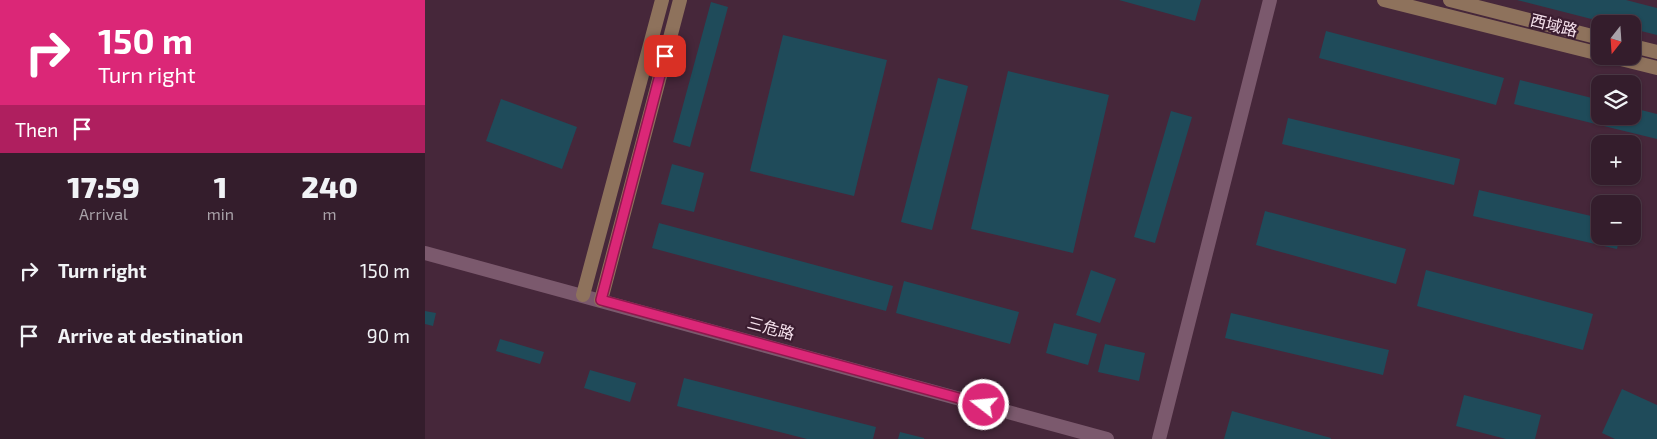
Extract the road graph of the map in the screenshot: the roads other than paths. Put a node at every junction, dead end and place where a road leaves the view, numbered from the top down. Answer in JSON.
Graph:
{"nodes":[{"id":1,"x":662,"y":0,"type":"edge"},
{"id":2,"x":681,"y":0,"type":"edge"},
{"id":3,"x":1270,"y":0,"type":"edge"},
{"id":4,"x":1384,"y":0,"type":"edge"},
{"id":5,"x":1450,"y":0,"type":"edge"},
{"id":6,"x":1591,"y":36,"type":"edge"},
{"id":7,"x":1641,"y":48,"type":"edge"},
{"id":8,"x":1591,"y":52,"type":"edge"},
{"id":9,"x":1657,"y":52,"type":"edge"},
{"id":10,"x":1641,"y":64,"type":"edge"},
{"id":11,"x":1657,"y":68,"type":"edge"},
{"id":12,"x":425,"y":253,"type":"edge"},
{"id":13,"x":583,"y":295,"type":"junction"},
{"id":14,"x":601,"y":300,"type":"junction"},
{"id":15,"x":1107,"y":439,"type":"edge"},
{"id":16,"x":1159,"y":439,"type":"edge"}],
"edges":[{"from":1,"to":13,"type":"main road"},
{"from":2,"to":14,"type":"main road"},
{"from":3,"to":16,"type":"street"},
{"from":4,"to":8,"type":"main road","name":"西域路"},
{"from":5,"to":6,"type":"main road","name":"西域路"},
{"from":7,"to":9,"type":"main road"},
{"from":10,"to":11,"type":"main road"},
{"from":12,"to":13,"type":"street","name":"三危路"},
{"from":13,"to":14,"type":"street","name":"三危路"},
{"from":14,"to":15,"type":"street","name":"三危路"}]}
